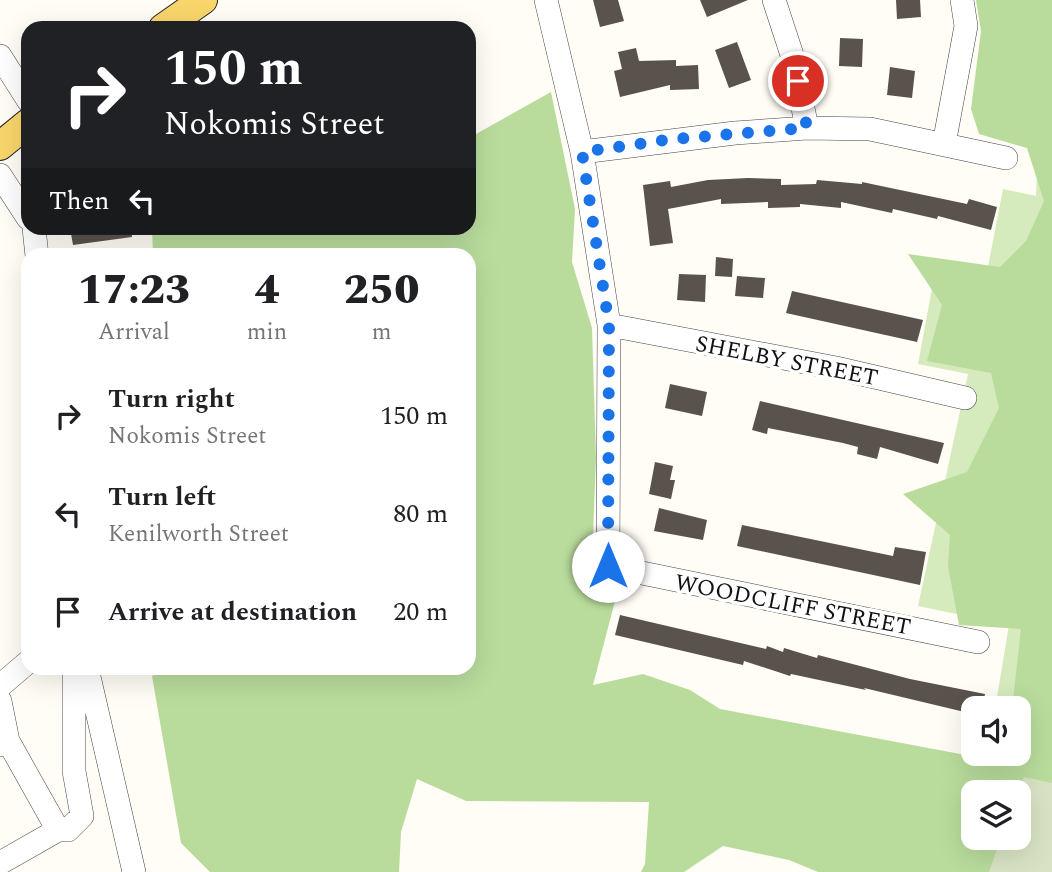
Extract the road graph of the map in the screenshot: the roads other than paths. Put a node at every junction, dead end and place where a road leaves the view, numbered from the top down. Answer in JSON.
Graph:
{"nodes":[{"id":1,"x":203,"y":0,"type":"edge"},
{"id":2,"x":546,"y":0,"type":"edge"},
{"id":3,"x":774,"y":0,"type":"edge"},
{"id":4,"x":962,"y":0,"type":"edge"},
{"id":5,"x":173,"y":21,"type":"edge"},
{"id":6,"x":0,"y":56,"type":"edge"},
{"id":7,"x":21,"y":89,"type":"edge"},
{"id":8,"x":807,"y":128,"type":"junction"},
{"id":9,"x":21,"y":129,"type":"edge"},
{"id":10,"x":944,"y":144,"type":"junction"},
{"id":11,"x":0,"y":146,"type":"edge"},
{"id":12,"x":582,"y":152,"type":"junction"},
{"id":13,"x":1006,"y":158,"type":"dead end"},
{"id":14,"x":0,"y":175,"type":"edge"},
{"id":15,"x":21,"y":207,"type":"edge"},
{"id":16,"x":609,"y":325,"type":"junction"},
{"id":17,"x":965,"y":398,"type":"dead end"},
{"id":18,"x":978,"y":642,"type":"dead end"},
{"id":19,"x":21,"y":668,"type":"edge"},
{"id":20,"x":75,"y":675,"type":"edge"},
{"id":21,"x":89,"y":675,"type":"edge"},
{"id":22,"x":0,"y":686,"type":"edge"},
{"id":23,"x":0,"y":701,"type":"edge"},
{"id":24,"x":4,"y":743,"type":"edge"},
{"id":25,"x":58,"y":831,"type":"junction"},
{"id":26,"x":0,"y":863,"type":"edge"},
{"id":27,"x":134,"y":872,"type":"edge"}],
"edges":[{"from":1,"to":5,"type":"main road"},
{"from":2,"to":12,"type":"street"},
{"from":3,"to":8,"type":"street"},
{"from":4,"to":10,"type":"street"},
{"from":6,"to":7,"type":"street"},
{"from":8,"to":10,"type":"street"},
{"from":8,"to":12,"type":"street"},
{"from":9,"to":11,"type":"main road"},
{"from":10,"to":13,"type":"street"},
{"from":12,"to":16,"type":"street"},
{"from":14,"to":15,"type":"street"},
{"from":16,"to":17,"type":"street","name":"SHELBY STREET"},
{"from":16,"to":18,"type":"street","name":"WOODCLIFF STREET"},
{"from":19,"to":22,"type":"street"},
{"from":20,"to":25,"type":"street"},
{"from":21,"to":27,"type":"street"},
{"from":23,"to":24,"type":"street"},
{"from":24,"to":25,"type":"street"},
{"from":25,"to":26,"type":"street"}]}
